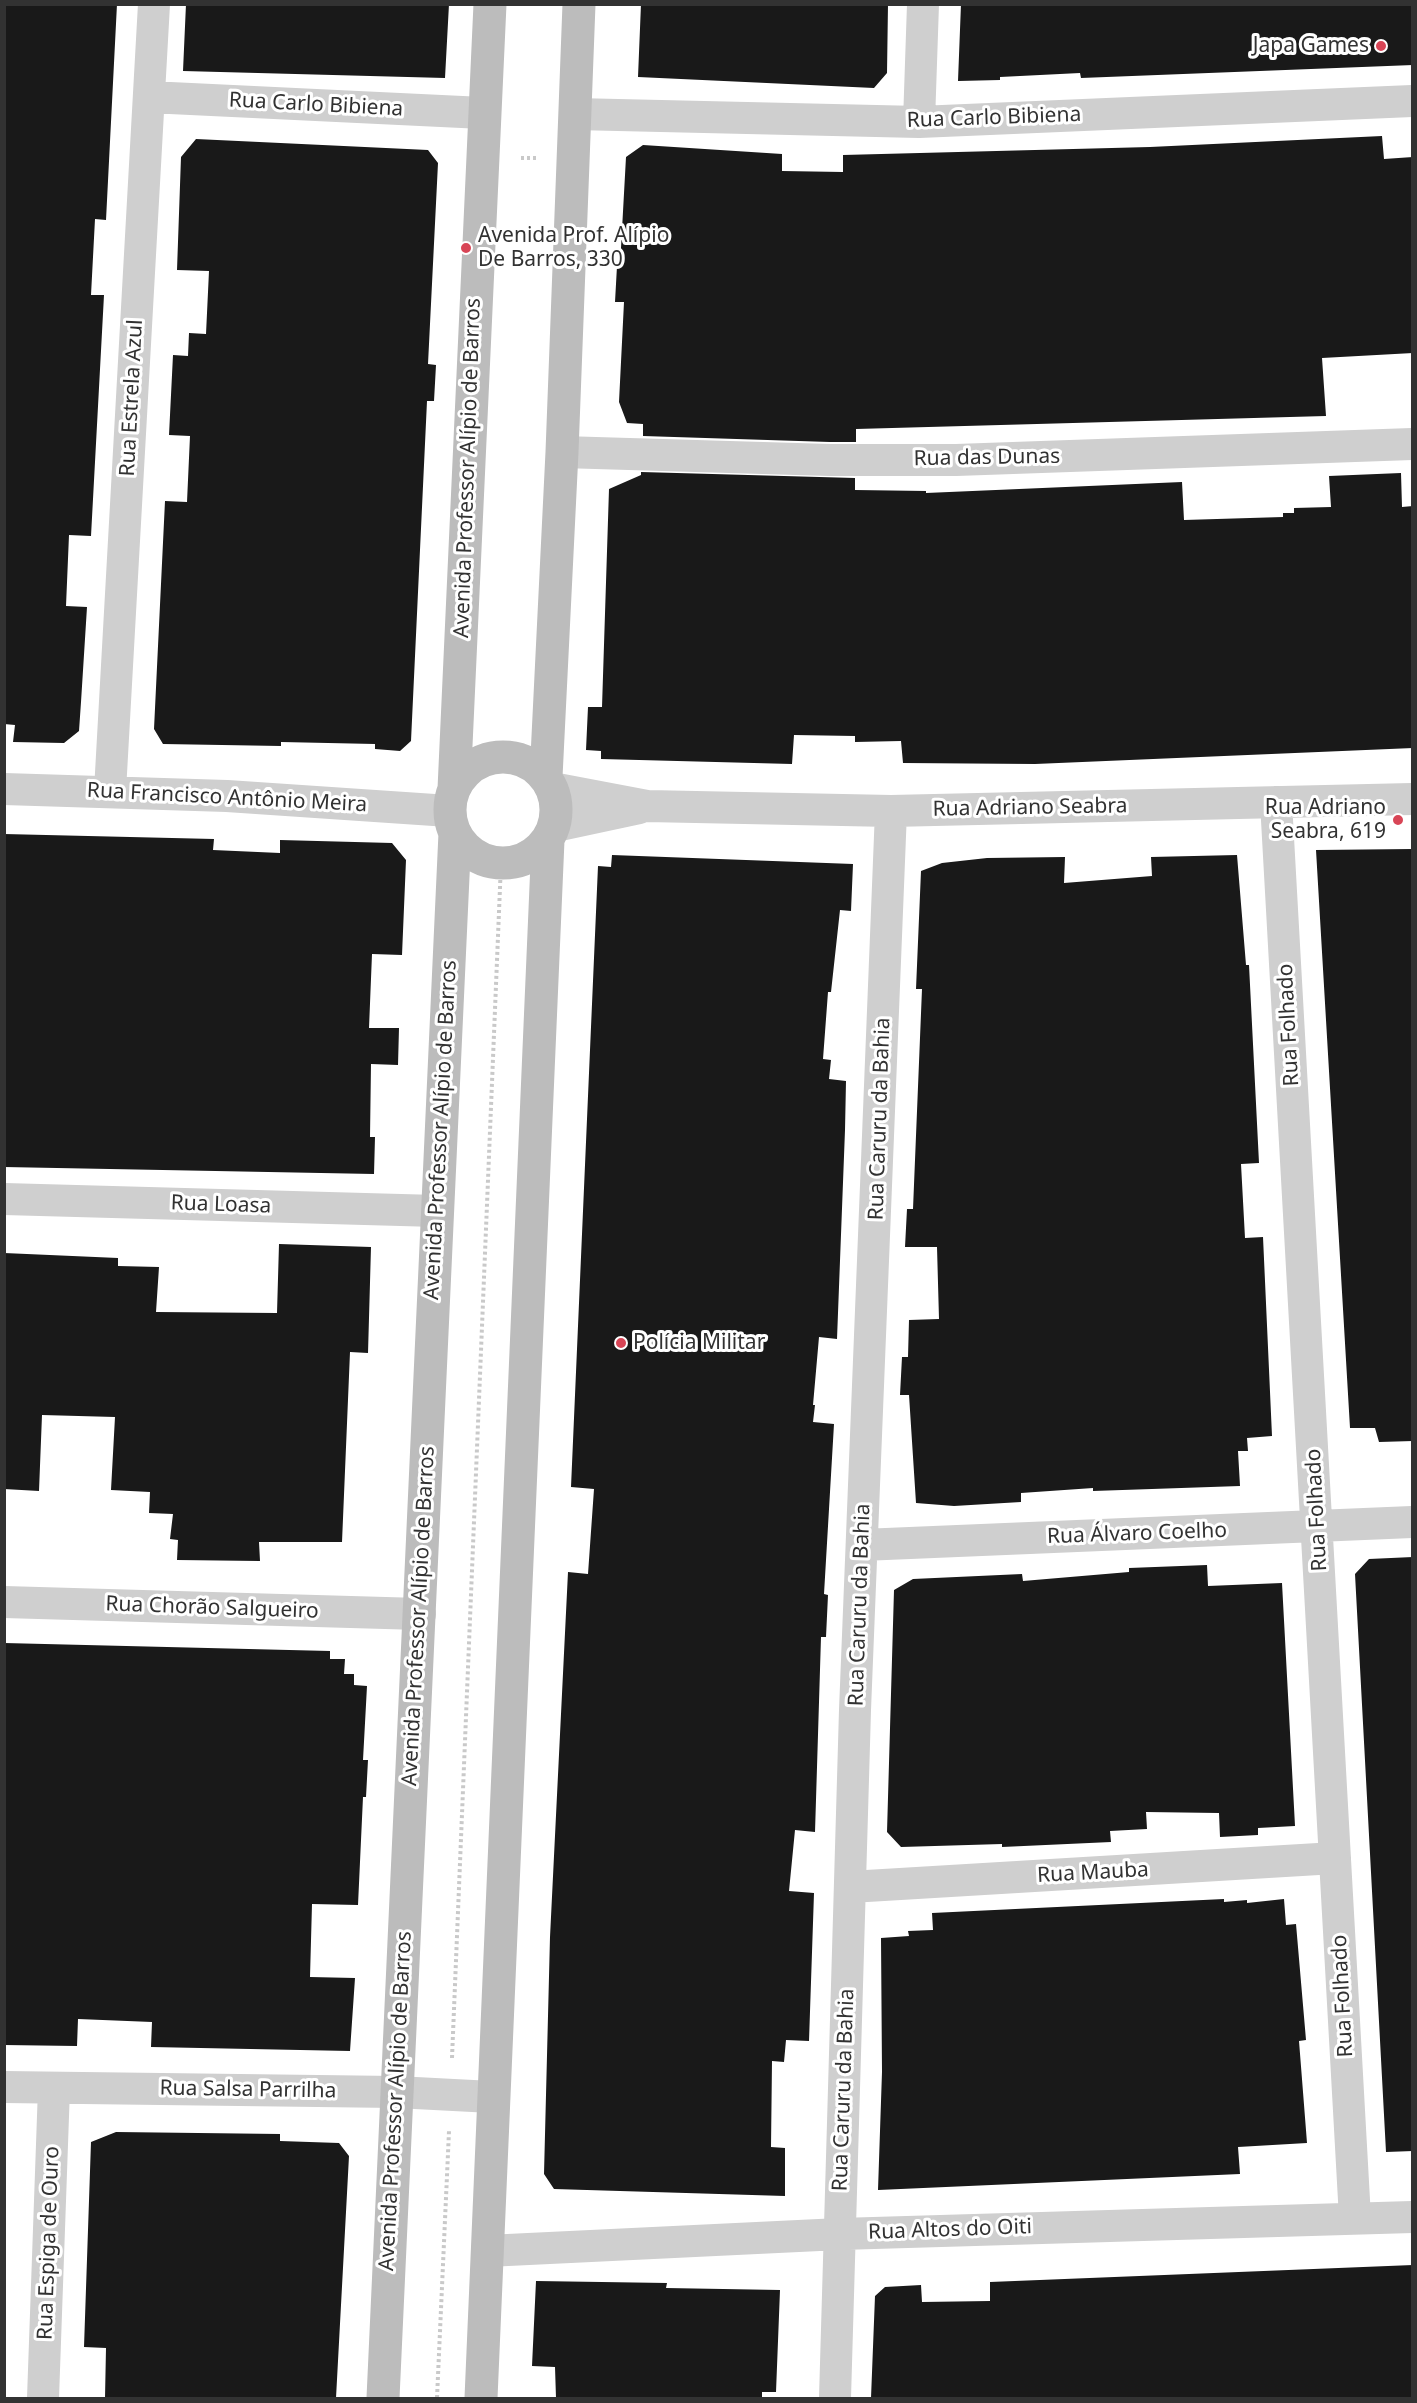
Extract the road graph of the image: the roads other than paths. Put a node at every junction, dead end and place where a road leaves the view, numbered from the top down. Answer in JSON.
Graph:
{"nodes":[{"id":1,"x":154,"y":4,"type":"edge"},
{"id":2,"x":490,"y":4,"type":"edge"},
{"id":3,"x":579,"y":4,"type":"edge"},
{"id":4,"x":923,"y":4,"type":"edge"},
{"id":5,"x":149,"y":97,"type":"junction"},
{"id":6,"x":1413,"y":101,"type":"edge"},
{"id":7,"x":483,"y":113,"type":"junction"},
{"id":8,"x":575,"y":114,"type":"junction"},
{"id":9,"x":919,"y":122,"type":"junction"},
{"id":10,"x":1413,"y":444,"type":"edge"},
{"id":11,"x":562,"y":452,"type":"junction"},
{"id":12,"x":549,"y":782,"type":"junction"},
{"id":13,"x":4,"y":789,"type":"edge"},
{"id":14,"x":110,"y":791,"type":"junction"},
{"id":15,"x":1413,"y":799,"type":"edge"},
{"id":16,"x":1276,"y":802,"type":"junction"},
{"id":17,"x":647,"y":806,"type":"junction"},
{"id":18,"x":453,"y":811,"type":"junction"},
{"id":19,"x":891,"y":811,"type":"junction"},
{"id":20,"x":551,"y":833,"type":"junction"},
{"id":21,"x":4,"y":1199,"type":"edge"},
{"id":22,"x":436,"y":1211,"type":"junction"},
{"id":23,"x":1413,"y":1522,"type":"edge"},
{"id":24,"x":1317,"y":1526,"type":"junction"},
{"id":25,"x":862,"y":1545,"type":"junction"},
{"id":26,"x":4,"y":1602,"type":"edge"},
{"id":27,"x":420,"y":1614,"type":"junction"},
{"id":28,"x":1335,"y":1858,"type":"junction"},
{"id":29,"x":850,"y":1887,"type":"junction"},
{"id":30,"x":4,"y":2087,"type":"edge"},
{"id":31,"x":54,"y":2088,"type":"junction"},
{"id":32,"x":396,"y":2092,"type":"junction"},
{"id":33,"x":492,"y":2097,"type":"junction"},
{"id":34,"x":1413,"y":2217,"type":"edge"},
{"id":35,"x":1355,"y":2218,"type":"junction"},
{"id":36,"x":840,"y":2234,"type":"junction"},
{"id":37,"x":487,"y":2251,"type":"junction"},
{"id":38,"x":43,"y":2398,"type":"edge"},
{"id":39,"x":383,"y":2398,"type":"edge"},
{"id":40,"x":481,"y":2398,"type":"edge"},
{"id":41,"x":835,"y":2398,"type":"edge"}],
"edges":[{"from":1,"to":5,"type":"street","name":"Rua Estrela Azul"},
{"from":2,"to":7,"type":"street","name":"Avenida Professor Alípio de Barros"},
{"from":3,"to":8,"type":"street"},
{"from":4,"to":9,"type":"street"},
{"from":5,"to":7,"type":"street","name":"Rua Carlo Bibiena"},
{"from":5,"to":14,"type":"street","name":"Rua Estrela Azul"},
{"from":6,"to":9,"type":"street","name":"Rua Carlo Bibiena"},
{"from":7,"to":18,"type":"street","name":"Avenida Professor Alípio de Barros"},
{"from":8,"to":9,"type":"street","name":"Rua Carlo Bibiena"},
{"from":8,"to":11,"type":"street"},
{"from":10,"to":11,"type":"street","name":"Rua das Dunas"},
{"from":11,"to":12,"type":"street"},
{"from":12,"to":17,"type":"street"},
{"from":12,"to":18,"type":"street"},
{"from":12,"to":20,"type":"street"},
{"from":13,"to":14,"type":"street","name":"Rua Francisco Antônio Meira"},
{"from":14,"to":18,"type":"street","name":"Rua Francisco Antônio Meira"},
{"from":15,"to":16,"type":"street","name":"Rua Adriano Seabra"},
{"from":16,"to":19,"type":"street","name":"Rua Adriano Seabra"},
{"from":16,"to":24,"type":"street","name":"Rua Folhado"},
{"from":17,"to":19,"type":"street","name":"Rua Adriano Seabra"},
{"from":17,"to":20,"type":"street"},
{"from":18,"to":20,"type":"street"},
{"from":18,"to":22,"type":"street","name":"Avenida Professor Alípio de Barros"},
{"from":19,"to":25,"type":"street","name":"Rua Caruru da Bahia"},
{"from":20,"to":33,"type":"street"},
{"from":21,"to":22,"type":"street","name":"Rua Loasa"},
{"from":22,"to":27,"type":"street","name":"Avenida Professor Alípio de Barros"},
{"from":23,"to":24,"type":"street","name":"Rua Álvaro Coelho"},
{"from":24,"to":25,"type":"street","name":"Rua Álvaro Coelho"},
{"from":24,"to":28,"type":"street","name":"Rua Folhado"},
{"from":25,"to":29,"type":"street","name":"Rua Caruru da Bahia"},
{"from":26,"to":27,"type":"street","name":"Rua Chorão Salgueiro"},
{"from":27,"to":32,"type":"street","name":"Avenida Professor Alípio de Barros"},
{"from":28,"to":29,"type":"street","name":"Rua Mauba"},
{"from":28,"to":35,"type":"street","name":"Rua Folhado"},
{"from":29,"to":36,"type":"street","name":"Rua Caruru da Bahia"},
{"from":30,"to":31,"type":"street","name":"Rua Salsa Parrilha"},
{"from":31,"to":32,"type":"street","name":"Rua Salsa Parrilha"},
{"from":31,"to":38,"type":"street","name":"Rua Espiga de Ouro"},
{"from":32,"to":33,"type":"street","name":"Rua Salsa Parrilha"},
{"from":32,"to":39,"type":"street","name":"Avenida Professor Alípio de Barros"},
{"from":33,"to":37,"type":"street"},
{"from":34,"to":35,"type":"street","name":"Rua Altos do Oiti"},
{"from":35,"to":36,"type":"street","name":"Rua Altos do Oiti"},
{"from":36,"to":37,"type":"street","name":"Rua Altos do Oiti"},
{"from":36,"to":41,"type":"street","name":"Rua Caruru da Bahia"},
{"from":37,"to":40,"type":"street"}]}
